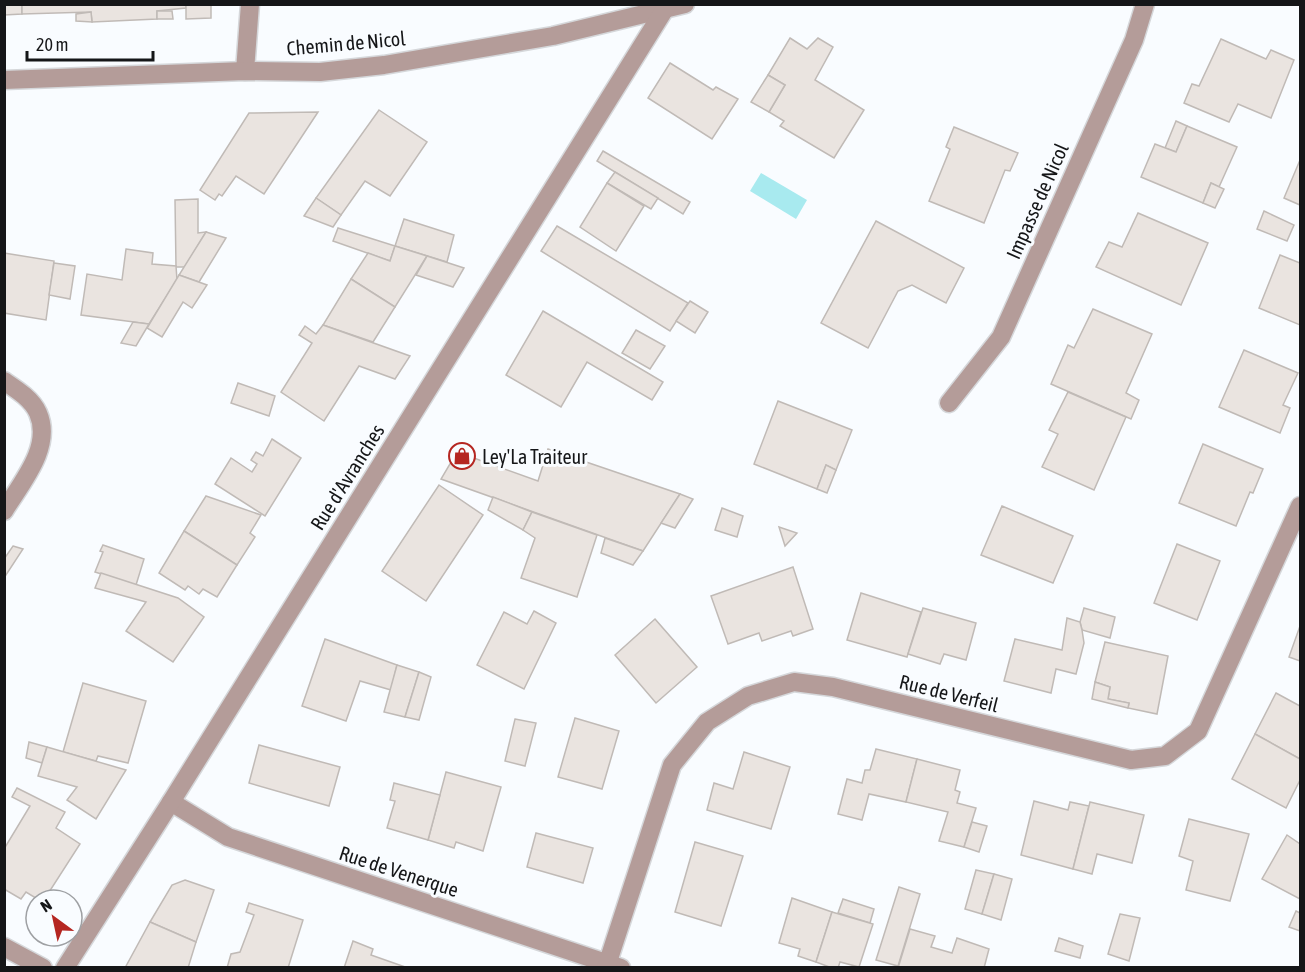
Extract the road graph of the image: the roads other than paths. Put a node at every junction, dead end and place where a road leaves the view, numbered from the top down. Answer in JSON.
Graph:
{"nodes":[{"id":1,"x":250,"y":4,"type":"edge"},
{"id":2,"x":685,"y":4,"type":"edge"},
{"id":3,"x":1145,"y":4,"type":"edge"},
{"id":4,"x":667,"y":7,"type":"edge"},
{"id":5,"x":245,"y":71,"type":"junction"},
{"id":6,"x":4,"y":80,"type":"edge"},
{"id":7,"x":4,"y":381,"type":"edge"},
{"id":8,"x":949,"y":403,"type":"dead end"},
{"id":9,"x":1300,"y":506,"type":"edge"},
{"id":10,"x":4,"y":511,"type":"edge"},
{"id":11,"x":171,"y":802,"type":"junction"},
{"id":12,"x":4,"y":947,"type":"edge"},
{"id":13,"x":611,"y":966,"type":"edge"},
{"id":14,"x":43,"y":968,"type":"edge"},
{"id":15,"x":65,"y":968,"type":"edge"}],
"edges":[{"from":1,"to":5,"type":"street"},
{"from":2,"to":4,"type":"street","name":"Chemin de Nicol"},
{"from":3,"to":8,"type":"street","name":"Impasse de Nicol"},
{"from":4,"to":5,"type":"street","name":"Chemin de Nicol"},
{"from":4,"to":11,"type":"street","name":"Rue d'Avranches"},
{"from":5,"to":6,"type":"street","name":"Chemin de Nicol"},
{"from":7,"to":10,"type":"street"},
{"from":9,"to":13,"type":"street","name":"Rue de Verfeil"},
{"from":11,"to":13,"type":"street","name":"Rue de Venerque"},
{"from":11,"to":15,"type":"street","name":"Rue d'Avranches"},
{"from":12,"to":14,"type":"street"}]}
